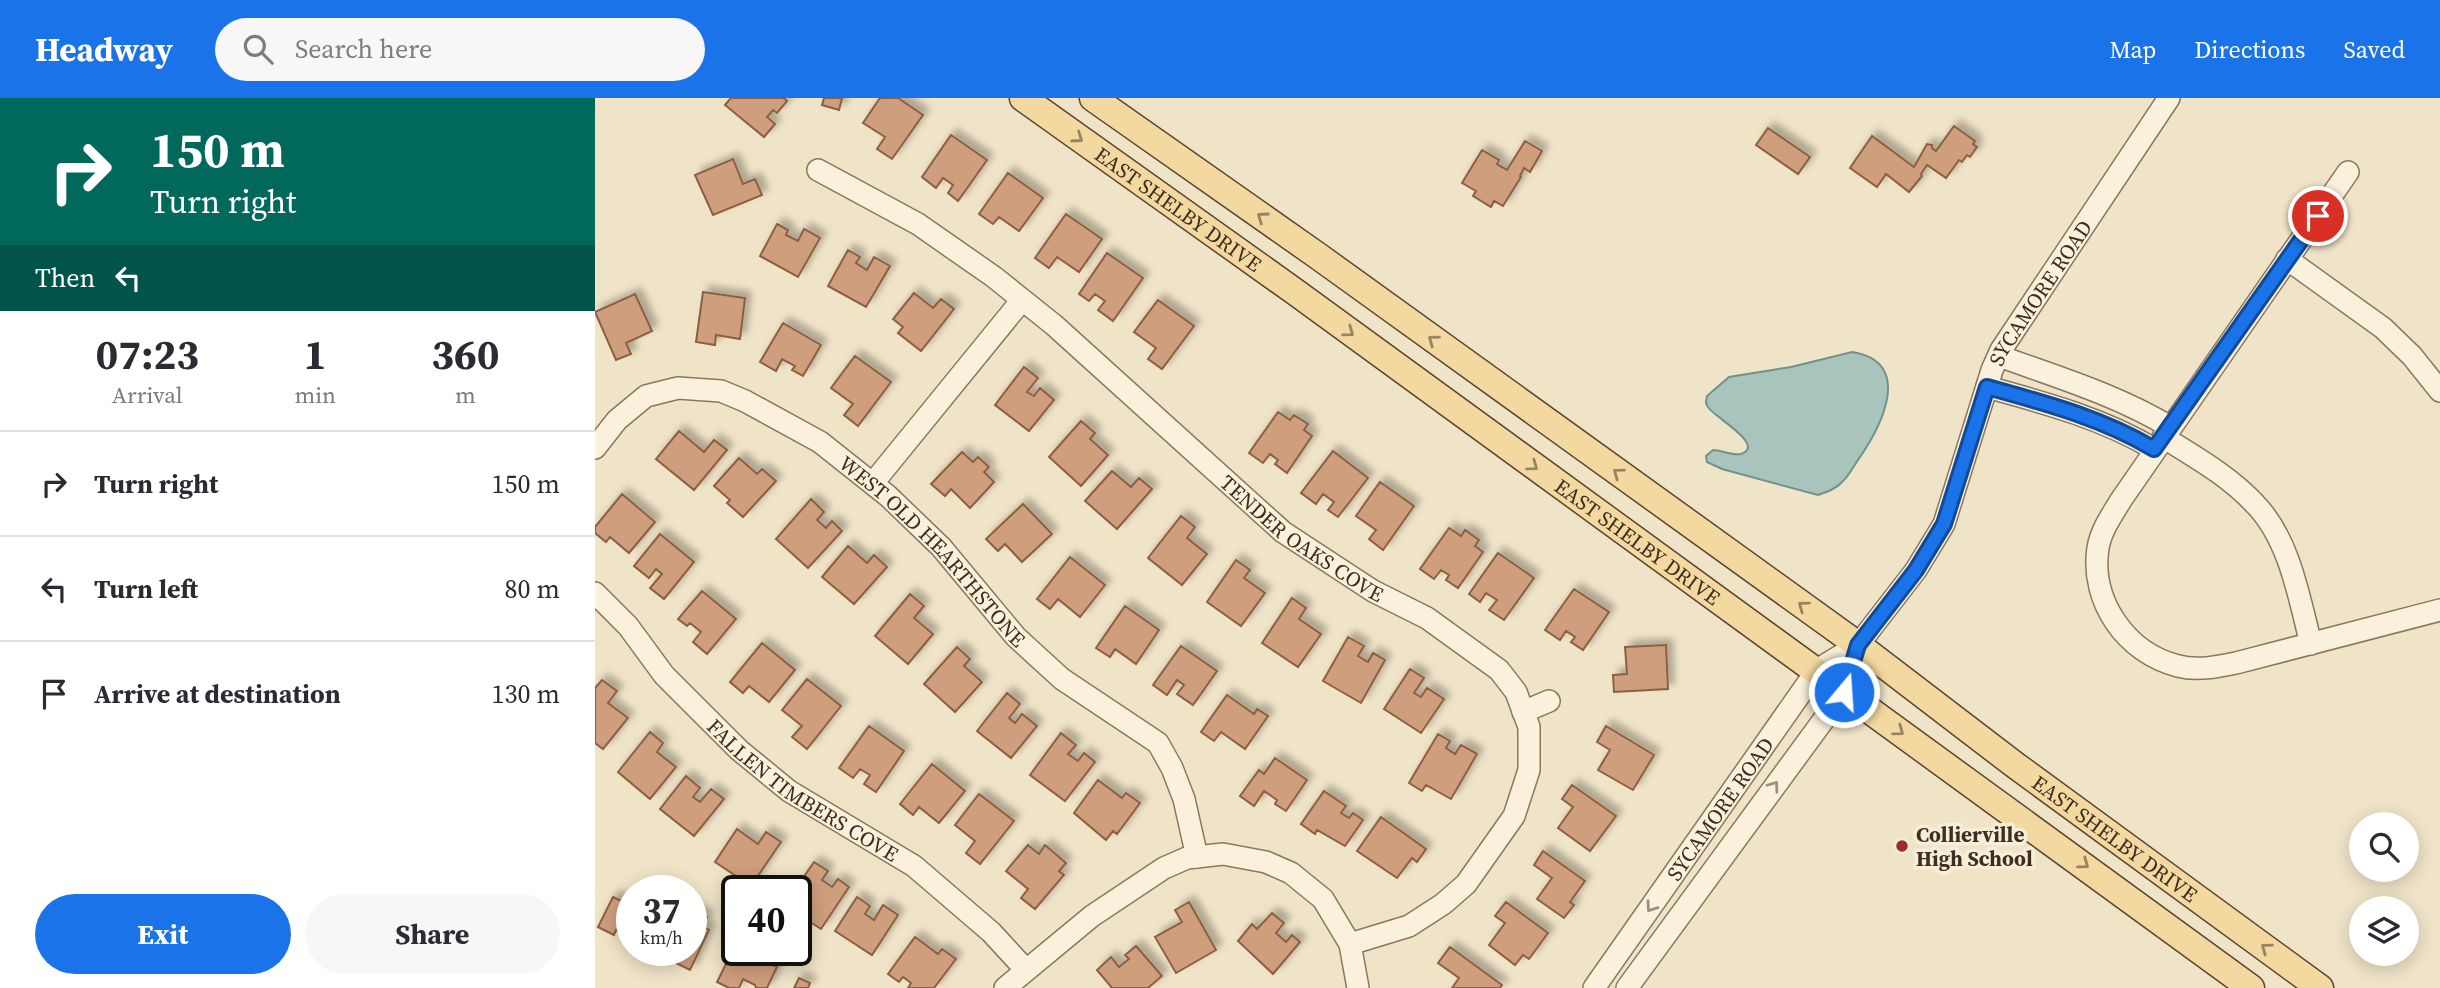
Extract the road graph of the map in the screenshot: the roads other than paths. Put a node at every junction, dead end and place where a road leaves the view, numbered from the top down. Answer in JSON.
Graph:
{"nodes":[{"id":1,"x":1023,"y":98,"type":"edge"},
{"id":2,"x":1093,"y":98,"type":"edge"},
{"id":3,"x":2169,"y":98,"type":"edge"},
{"id":4,"x":818,"y":170,"type":"dead end"},
{"id":5,"x":2348,"y":172,"type":"dead end"},
{"id":6,"x":2287,"y":259,"type":"junction"},
{"id":7,"x":1023,"y":300,"type":"junction"},
{"id":8,"x":1999,"y":356,"type":"junction"},
{"id":9,"x":1987,"y":387,"type":"junction"},
{"id":10,"x":2440,"y":391,"type":"edge"},
{"id":11,"x":2163,"y":438,"type":"junction"},
{"id":12,"x":595,"y":448,"type":"edge"},
{"id":13,"x":873,"y":483,"type":"junction"},
{"id":14,"x":595,"y":593,"type":"edge"},
{"id":15,"x":2440,"y":610,"type":"edge"},
{"id":16,"x":2311,"y":644,"type":"junction"},
{"id":17,"x":1858,"y":645,"type":"junction"},
{"id":18,"x":1817,"y":670,"type":"junction"},
{"id":19,"x":1844,"y":692,"type":"junction"},
{"id":20,"x":1549,"y":701,"type":"dead end"},
{"id":21,"x":1523,"y":712,"type":"junction"},
{"id":22,"x":1197,"y":857,"type":"junction"},
{"id":23,"x":1350,"y":944,"type":"junction"},
{"id":24,"x":1026,"y":970,"type":"junction"},
{"id":25,"x":1005,"y":988,"type":"edge"},
{"id":26,"x":1357,"y":988,"type":"edge"},
{"id":27,"x":1594,"y":988,"type":"edge"},
{"id":28,"x":1627,"y":988,"type":"edge"},
{"id":29,"x":2251,"y":988,"type":"edge"},
{"id":30,"x":2320,"y":988,"type":"edge"}],
"edges":[{"from":1,"to":18,"type":"main road","name":"EAST SHELBY DRIVE","one_way":true},
{"from":17,"to":2,"type":"main road","name":"EAST SHELBY DRIVE","one_way":true},
{"from":3,"to":8,"type":"street","name":"SYCAMORE ROAD"},
{"from":4,"to":7,"type":"street","name":"TENDER OAKS COVE"},
{"from":5,"to":6,"type":"street"},
{"from":6,"to":10,"type":"street"},
{"from":6,"to":11,"type":"street"},
{"from":7,"to":13,"type":"street"},
{"from":7,"to":21,"type":"street","name":"TENDER OAKS COVE"},
{"from":8,"to":9,"type":"street","name":"SYCAMORE ROAD"},
{"from":8,"to":11,"type":"street"},
{"from":9,"to":11,"type":"street"},
{"from":9,"to":17,"type":"street","name":"SYCAMORE ROAD"},
{"from":11,"to":16,"type":"street"},
{"from":11,"to":16,"type":"street"},
{"from":12,"to":13,"type":"street","name":"WEST OLD HEARTHSTONE"},
{"from":13,"to":22,"type":"street","name":"WEST OLD HEARTHSTONE"},
{"from":14,"to":24,"type":"street","name":"FALLEN TIMBERS COVE"},
{"from":15,"to":16,"type":"street"},
{"from":17,"to":18,"type":"street","name":"SYCAMORE ROAD"},
{"from":17,"to":19,"type":"street","name":"SYCAMORE ROAD"},
{"from":30,"to":17,"type":"main road","name":"EAST SHELBY DRIVE","one_way":true},
{"from":18,"to":19,"type":"main road","name":"EAST SHELBY DRIVE"},
{"from":18,"to":27,"type":"street","name":"SYCAMORE ROAD","one_way":true},
{"from":28,"to":19,"type":"street","name":"SYCAMORE ROAD","one_way":true},
{"from":19,"to":29,"type":"main road","name":"EAST SHELBY DRIVE","one_way":true},
{"from":20,"to":21,"type":"street"},
{"from":21,"to":23,"type":"street","name":"TENDER OAKS COVE"},
{"from":22,"to":23,"type":"street"},
{"from":22,"to":24,"type":"street"},
{"from":23,"to":26,"type":"street"},
{"from":24,"to":25,"type":"street"}]}
